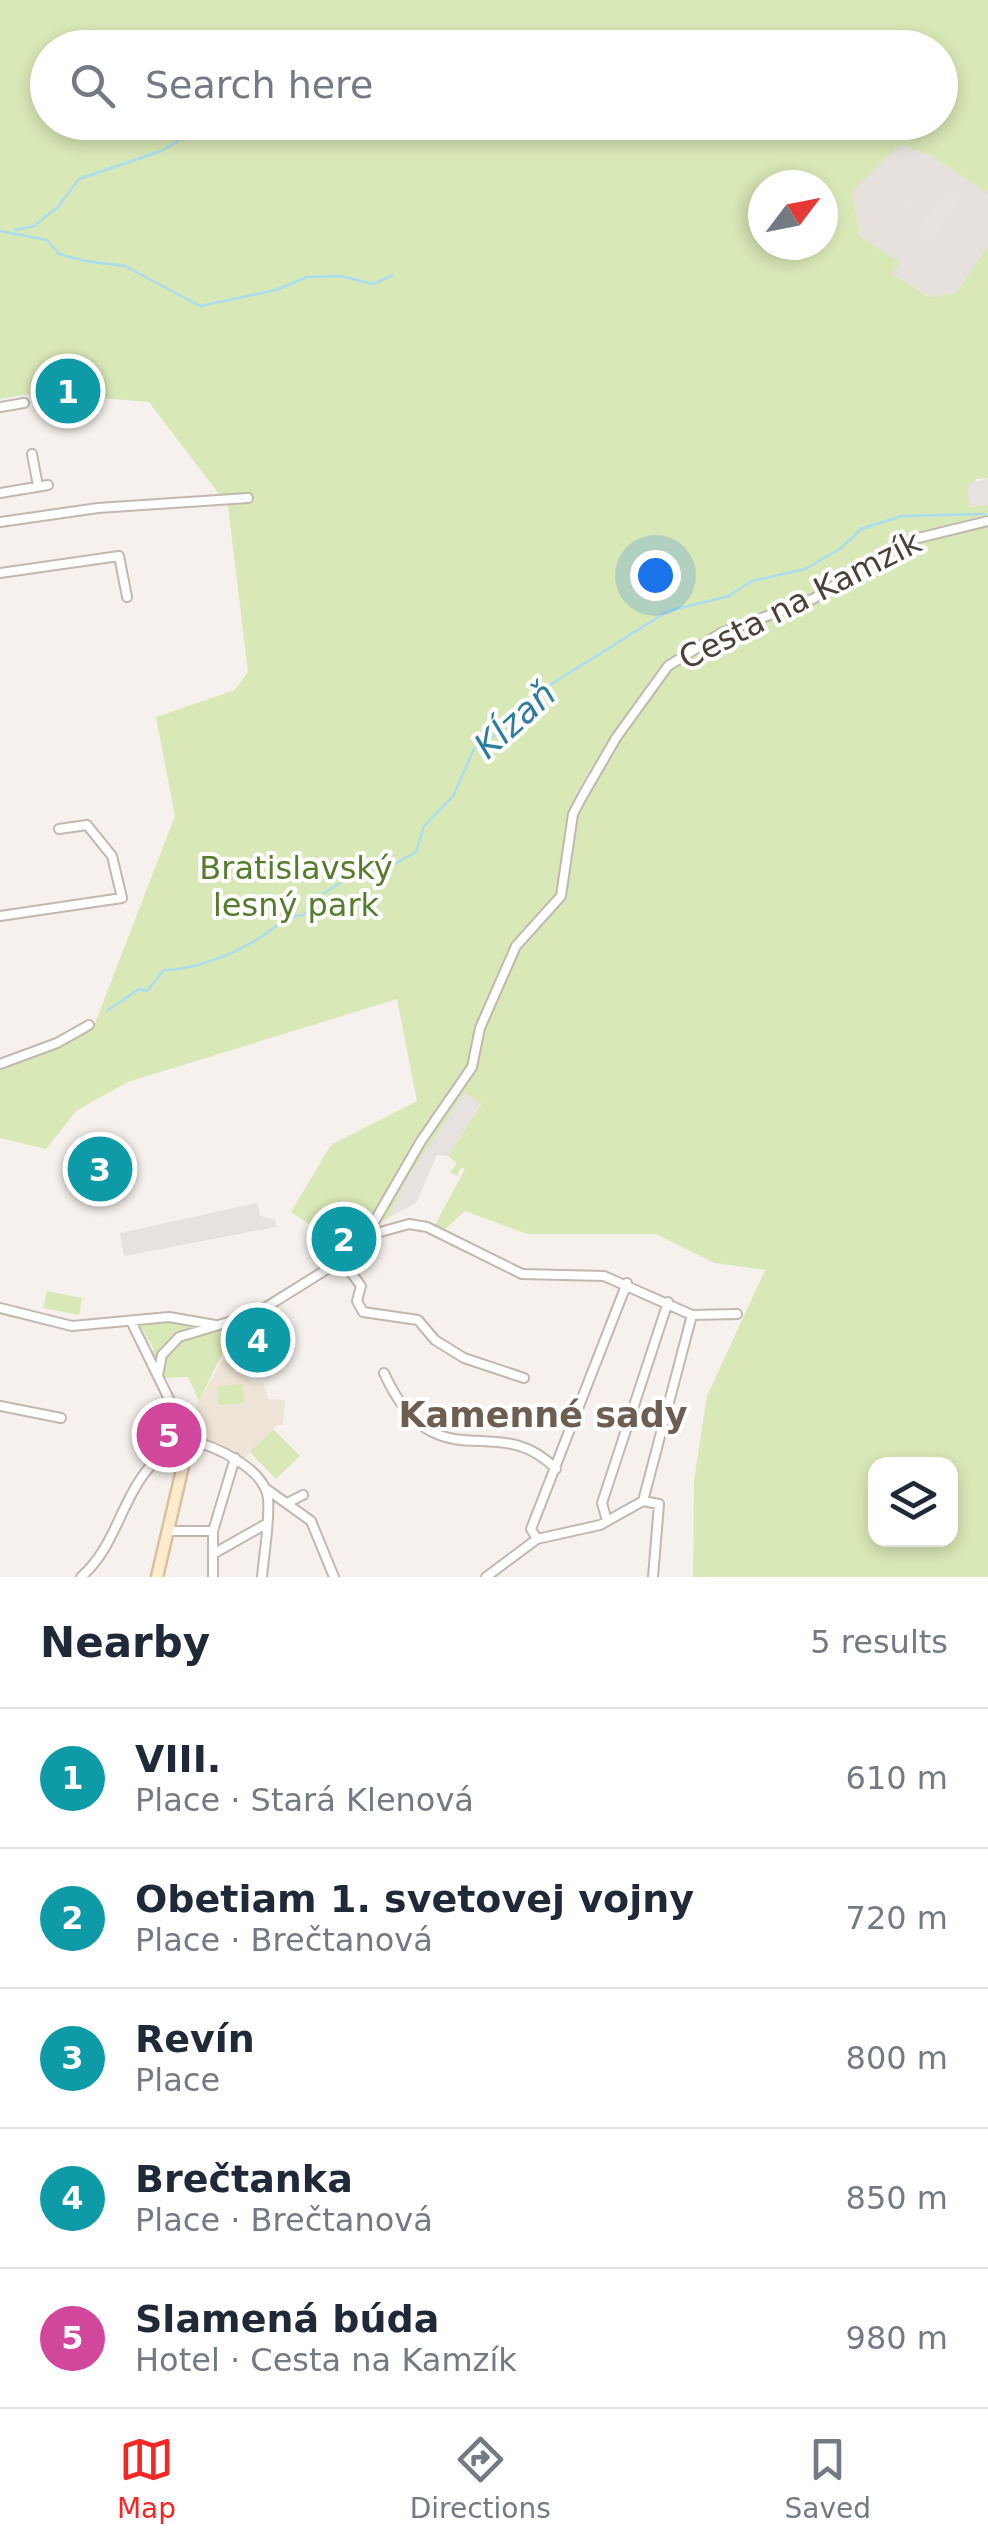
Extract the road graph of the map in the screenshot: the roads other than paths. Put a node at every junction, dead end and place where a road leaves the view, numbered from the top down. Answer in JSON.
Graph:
{"nodes":[{"id":1,"x":24,"y":403,"type":"dead end"},
{"id":2,"x":0,"y":407,"type":"edge"},
{"id":3,"x":32,"y":454,"type":"dead end"},
{"id":4,"x":0,"y":493,"type":"edge"},
{"id":5,"x":248,"y":498,"type":"dead end"},
{"id":6,"x":988,"y":521,"type":"edge"},
{"id":7,"x":0,"y":522,"type":"edge"},
{"id":8,"x":0,"y":572,"type":"edge"},
{"id":9,"x":127,"y":597,"type":"dead end"},
{"id":10,"x":59,"y":829,"type":"dead end"},
{"id":11,"x":0,"y":916,"type":"edge"},
{"id":12,"x":88,"y":1025,"type":"dead end"},
{"id":13,"x":0,"y":1064,"type":"edge"},
{"id":14,"x":366,"y":1236,"type":"junction"},
{"id":15,"x":342,"y":1260,"type":"junction"},
{"id":16,"x":628,"y":1283,"type":"junction"},
{"id":17,"x":668,"y":1302,"type":"junction"},
{"id":18,"x":0,"y":1308,"type":"edge"},
{"id":19,"x":736,"y":1314,"type":"dead end"},
{"id":20,"x":692,"y":1315,"type":"junction"},
{"id":21,"x":131,"y":1321,"type":"junction"},
{"id":22,"x":220,"y":1327,"type":"junction"},
{"id":23,"x":384,"y":1372,"type":"dead end"},
{"id":24,"x":158,"y":1374,"type":"junction"},
{"id":25,"x":524,"y":1378,"type":"dead end"},
{"id":26,"x":0,"y":1406,"type":"edge"},
{"id":27,"x":61,"y":1418,"type":"dead end"},
{"id":28,"x":189,"y":1440,"type":"junction"},
{"id":29,"x":235,"y":1458,"type":"junction"},
{"id":30,"x":556,"y":1469,"type":"junction"},
{"id":31,"x":264,"y":1488,"type":"junction"},
{"id":32,"x":304,"y":1496,"type":"dead end"},
{"id":33,"x":643,"y":1501,"type":"junction"},
{"id":34,"x":292,"y":1504,"type":"junction"},
{"id":35,"x":607,"y":1522,"type":"junction"},
{"id":36,"x":266,"y":1524,"type":"junction"},
{"id":37,"x":166,"y":1531,"type":"junction"},
{"id":38,"x":213,"y":1531,"type":"junction"},
{"id":39,"x":537,"y":1539,"type":"junction"},
{"id":40,"x":214,"y":1554,"type":"junction"},
{"id":41,"x":82,"y":1577,"type":"edge"},
{"id":42,"x":157,"y":1577,"type":"edge"},
{"id":43,"x":213,"y":1577,"type":"edge"},
{"id":44,"x":262,"y":1577,"type":"edge"},
{"id":45,"x":334,"y":1577,"type":"edge"},
{"id":46,"x":486,"y":1577,"type":"edge"},
{"id":47,"x":653,"y":1577,"type":"edge"}],
"edges":[{"from":1,"to":2,"type":"street"},
{"from":3,"to":4,"type":"street"},
{"from":5,"to":7,"type":"street"},
{"from":6,"to":14,"type":"street","name":"Cesta na Kamzík"},
{"from":8,"to":9,"type":"street"},
{"from":10,"to":11,"type":"street"},
{"from":12,"to":13,"type":"street"},
{"from":14,"to":15,"type":"street","name":"Cesta na Kamzík"},
{"from":14,"to":16,"type":"street"},
{"from":15,"to":22,"type":"street","name":"Cesta na Kamzík"},
{"from":15,"to":25,"type":"street"},
{"from":16,"to":17,"type":"street"},
{"from":16,"to":30,"type":"street"},
{"from":17,"to":20,"type":"street"},
{"from":17,"to":35,"type":"street"},
{"from":18,"to":21,"type":"street"},
{"from":19,"to":20,"type":"street"},
{"from":20,"to":33,"type":"street"},
{"from":21,"to":22,"type":"street"},
{"from":21,"to":24,"type":"street"},
{"from":22,"to":24,"type":"street","name":"Cesta na Kamzík"},
{"from":23,"to":30,"type":"street"},
{"from":24,"to":28,"type":"street"},
{"from":26,"to":27,"type":"street"},
{"from":28,"to":29,"type":"street"},
{"from":28,"to":37,"type":"street"},
{"from":28,"to":41,"type":"street"},
{"from":29,"to":31,"type":"street"},
{"from":29,"to":38,"type":"street"},
{"from":30,"to":39,"type":"street"},
{"from":31,"to":34,"type":"street"},
{"from":31,"to":36,"type":"street"},
{"from":32,"to":34,"type":"street"},
{"from":33,"to":35,"type":"street"},
{"from":33,"to":47,"type":"street"},
{"from":34,"to":45,"type":"street"},
{"from":35,"to":39,"type":"street"},
{"from":36,"to":40,"type":"street"},
{"from":36,"to":44,"type":"street"},
{"from":37,"to":38,"type":"street"},
{"from":37,"to":42,"type":"street"},
{"from":38,"to":40,"type":"street"},
{"from":39,"to":46,"type":"street"},
{"from":40,"to":43,"type":"street"}]}
